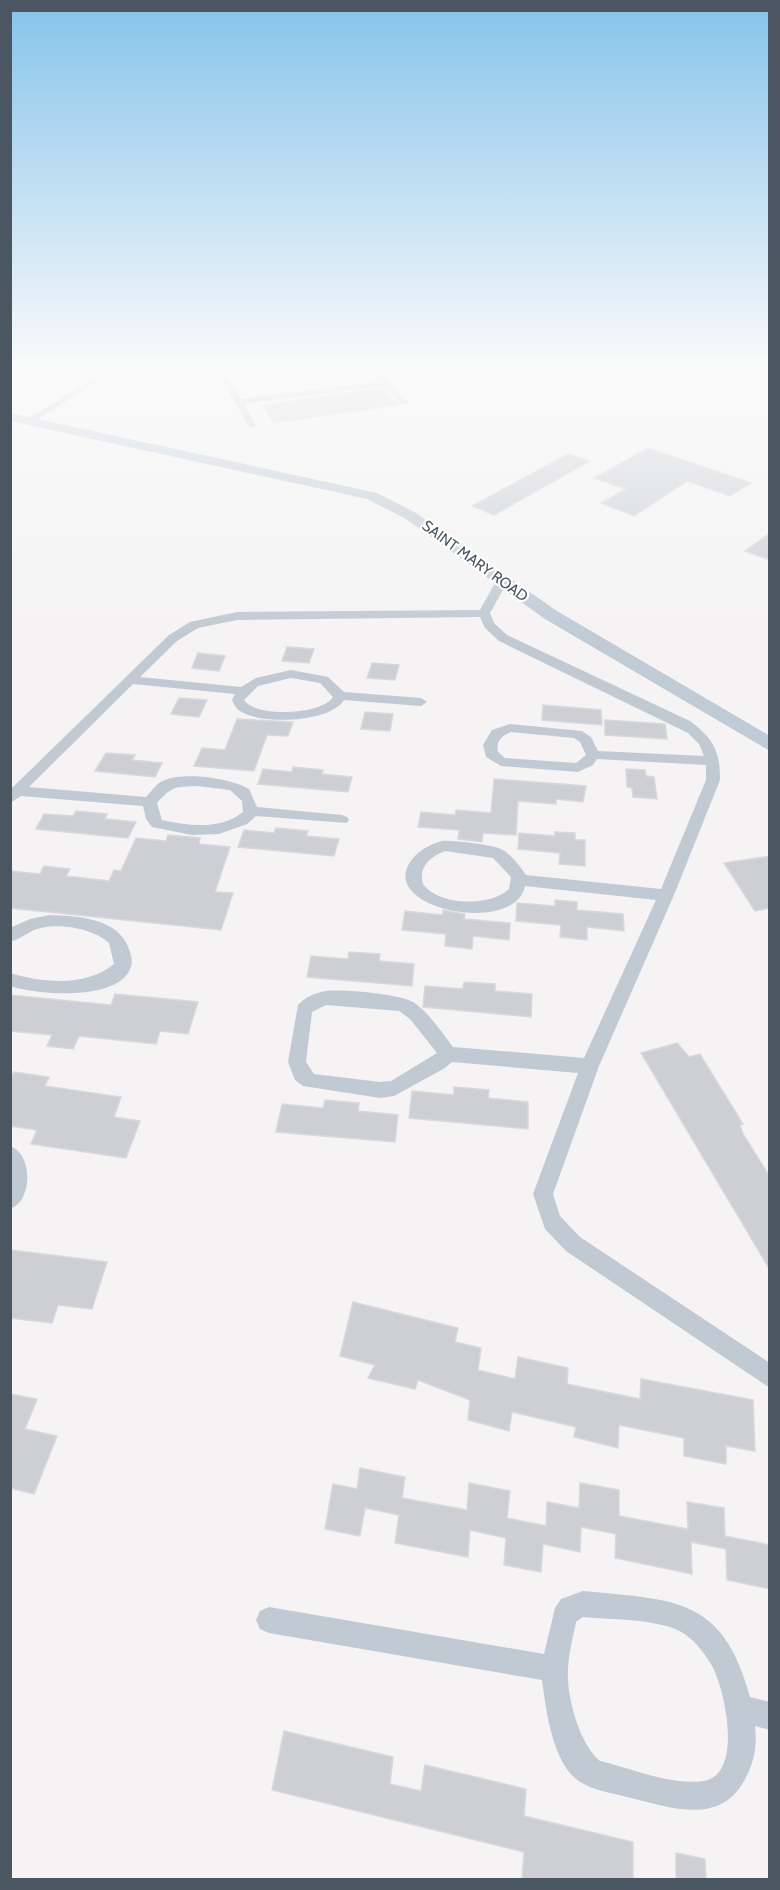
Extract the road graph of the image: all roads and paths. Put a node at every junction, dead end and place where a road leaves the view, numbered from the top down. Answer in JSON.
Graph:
{"nodes":[{"id":1,"x":199,"y":458,"type":"edge"},
{"id":2,"x":502,"y":580,"type":"junction"},
{"id":3,"x":484,"y":613,"type":"junction"},
{"id":4,"x":131,"y":680,"type":"junction"},
{"id":5,"x":242,"y":691,"type":"junction"},
{"id":6,"x":340,"y":696,"type":"junction"},
{"id":7,"x":421,"y":702,"type":"dead end"},
{"id":8,"x":770,"y":745,"type":"edge"},
{"id":9,"x":593,"y":755,"type":"junction"},
{"id":10,"x":714,"y":761,"type":"junction"},
{"id":11,"x":14,"y":794,"type":"edge"},
{"id":12,"x":150,"y":802,"type":"junction"},
{"id":13,"x":251,"y":811,"type":"junction"},
{"id":14,"x":342,"y":820,"type":"dead end"},
{"id":15,"x":520,"y":880,"type":"junction"},
{"id":16,"x":666,"y":895,"type":"junction"},
{"id":17,"x":10,"y":936,"type":"edge"},
{"id":18,"x":10,"y":979,"type":"edge"},
{"id":19,"x":448,"y":1054,"type":"junction"},
{"id":20,"x":590,"y":1066,"type":"junction"},
{"id":21,"x":10,"y":1154,"type":"edge"},
{"id":22,"x":10,"y":1200,"type":"edge"},
{"id":23,"x":770,"y":1377,"type":"edge"},
{"id":24,"x":269,"y":1620,"type":"dead end"},
{"id":25,"x":554,"y":1669,"type":"junction"},
{"id":26,"x":741,"y":1709,"type":"junction"},
{"id":27,"x":770,"y":1716,"type":"edge"}],
"edges":[{"from":1,"to":2,"type":"street","name":"SAINT MARY ROAD"},
{"from":2,"to":3,"type":"street"},
{"from":2,"to":8,"type":"street","name":"SAINT MARY ROAD"},
{"from":3,"to":4,"type":"street"},
{"from":3,"to":10,"type":"street"},
{"from":4,"to":5,"type":"street"},
{"from":4,"to":11,"type":"street"},
{"from":5,"to":6,"type":"street"},
{"from":5,"to":6,"type":"street"},
{"from":6,"to":7,"type":"street"},
{"from":9,"to":9,"type":"street"},
{"from":9,"to":10,"type":"street"},
{"from":10,"to":16,"type":"street"},
{"from":11,"to":12,"type":"street"},
{"from":12,"to":13,"type":"street"},
{"from":12,"to":13,"type":"street"},
{"from":13,"to":14,"type":"street"},
{"from":15,"to":15,"type":"street"},
{"from":15,"to":16,"type":"street"},
{"from":16,"to":20,"type":"street"},
{"from":17,"to":18,"type":"street"},
{"from":19,"to":19,"type":"street"},
{"from":19,"to":20,"type":"street"},
{"from":20,"to":23,"type":"street"},
{"from":21,"to":22,"type":"street"},
{"from":24,"to":25,"type":"street"},
{"from":25,"to":26,"type":"street"},
{"from":25,"to":26,"type":"street"},
{"from":26,"to":27,"type":"street"}]}
